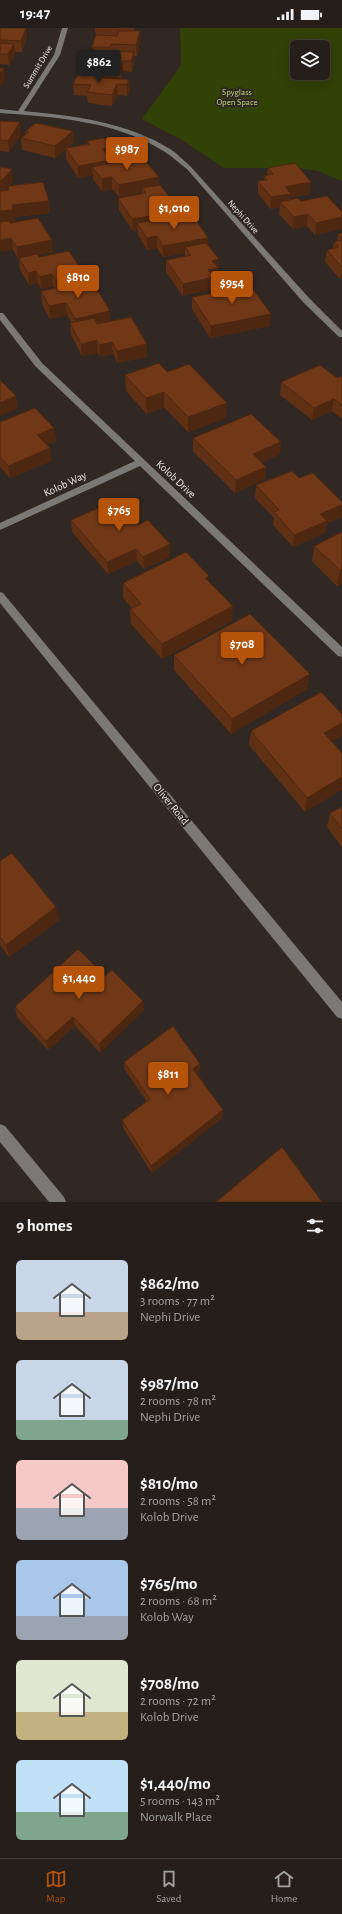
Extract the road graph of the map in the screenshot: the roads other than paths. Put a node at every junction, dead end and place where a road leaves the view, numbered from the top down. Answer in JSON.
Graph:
{"nodes":[{"id":1,"x":65,"y":28,"type":"edge"},
{"id":2,"x":0,"y":111,"type":"edge"},
{"id":3,"x":20,"y":112,"type":"junction"},
{"id":4,"x":0,"y":315,"type":"edge"},
{"id":5,"x":342,"y":335,"type":"edge"},
{"id":6,"x":141,"y":462,"type":"junction"},
{"id":7,"x":0,"y":527,"type":"edge"},
{"id":8,"x":0,"y":596,"type":"edge"},
{"id":9,"x":342,"y":653,"type":"edge"},
{"id":10,"x":342,"y":1012,"type":"edge"},
{"id":11,"x":0,"y":1131,"type":"edge"},
{"id":12,"x":59,"y":1202,"type":"edge"}],
"edges":[{"from":1,"to":3,"type":"street","name":"Summit Drive"},
{"from":2,"to":3,"type":"street","name":"Nephi Drive"},
{"from":3,"to":5,"type":"street","name":"Nephi Drive"},
{"from":4,"to":6,"type":"street","name":"Kolob Drive"},
{"from":6,"to":7,"type":"street","name":"Kolob Way"},
{"from":6,"to":9,"type":"street","name":"Kolob Drive"},
{"from":8,"to":10,"type":"street","name":"Oliver Road"},
{"from":11,"to":12,"type":"street"}]}
